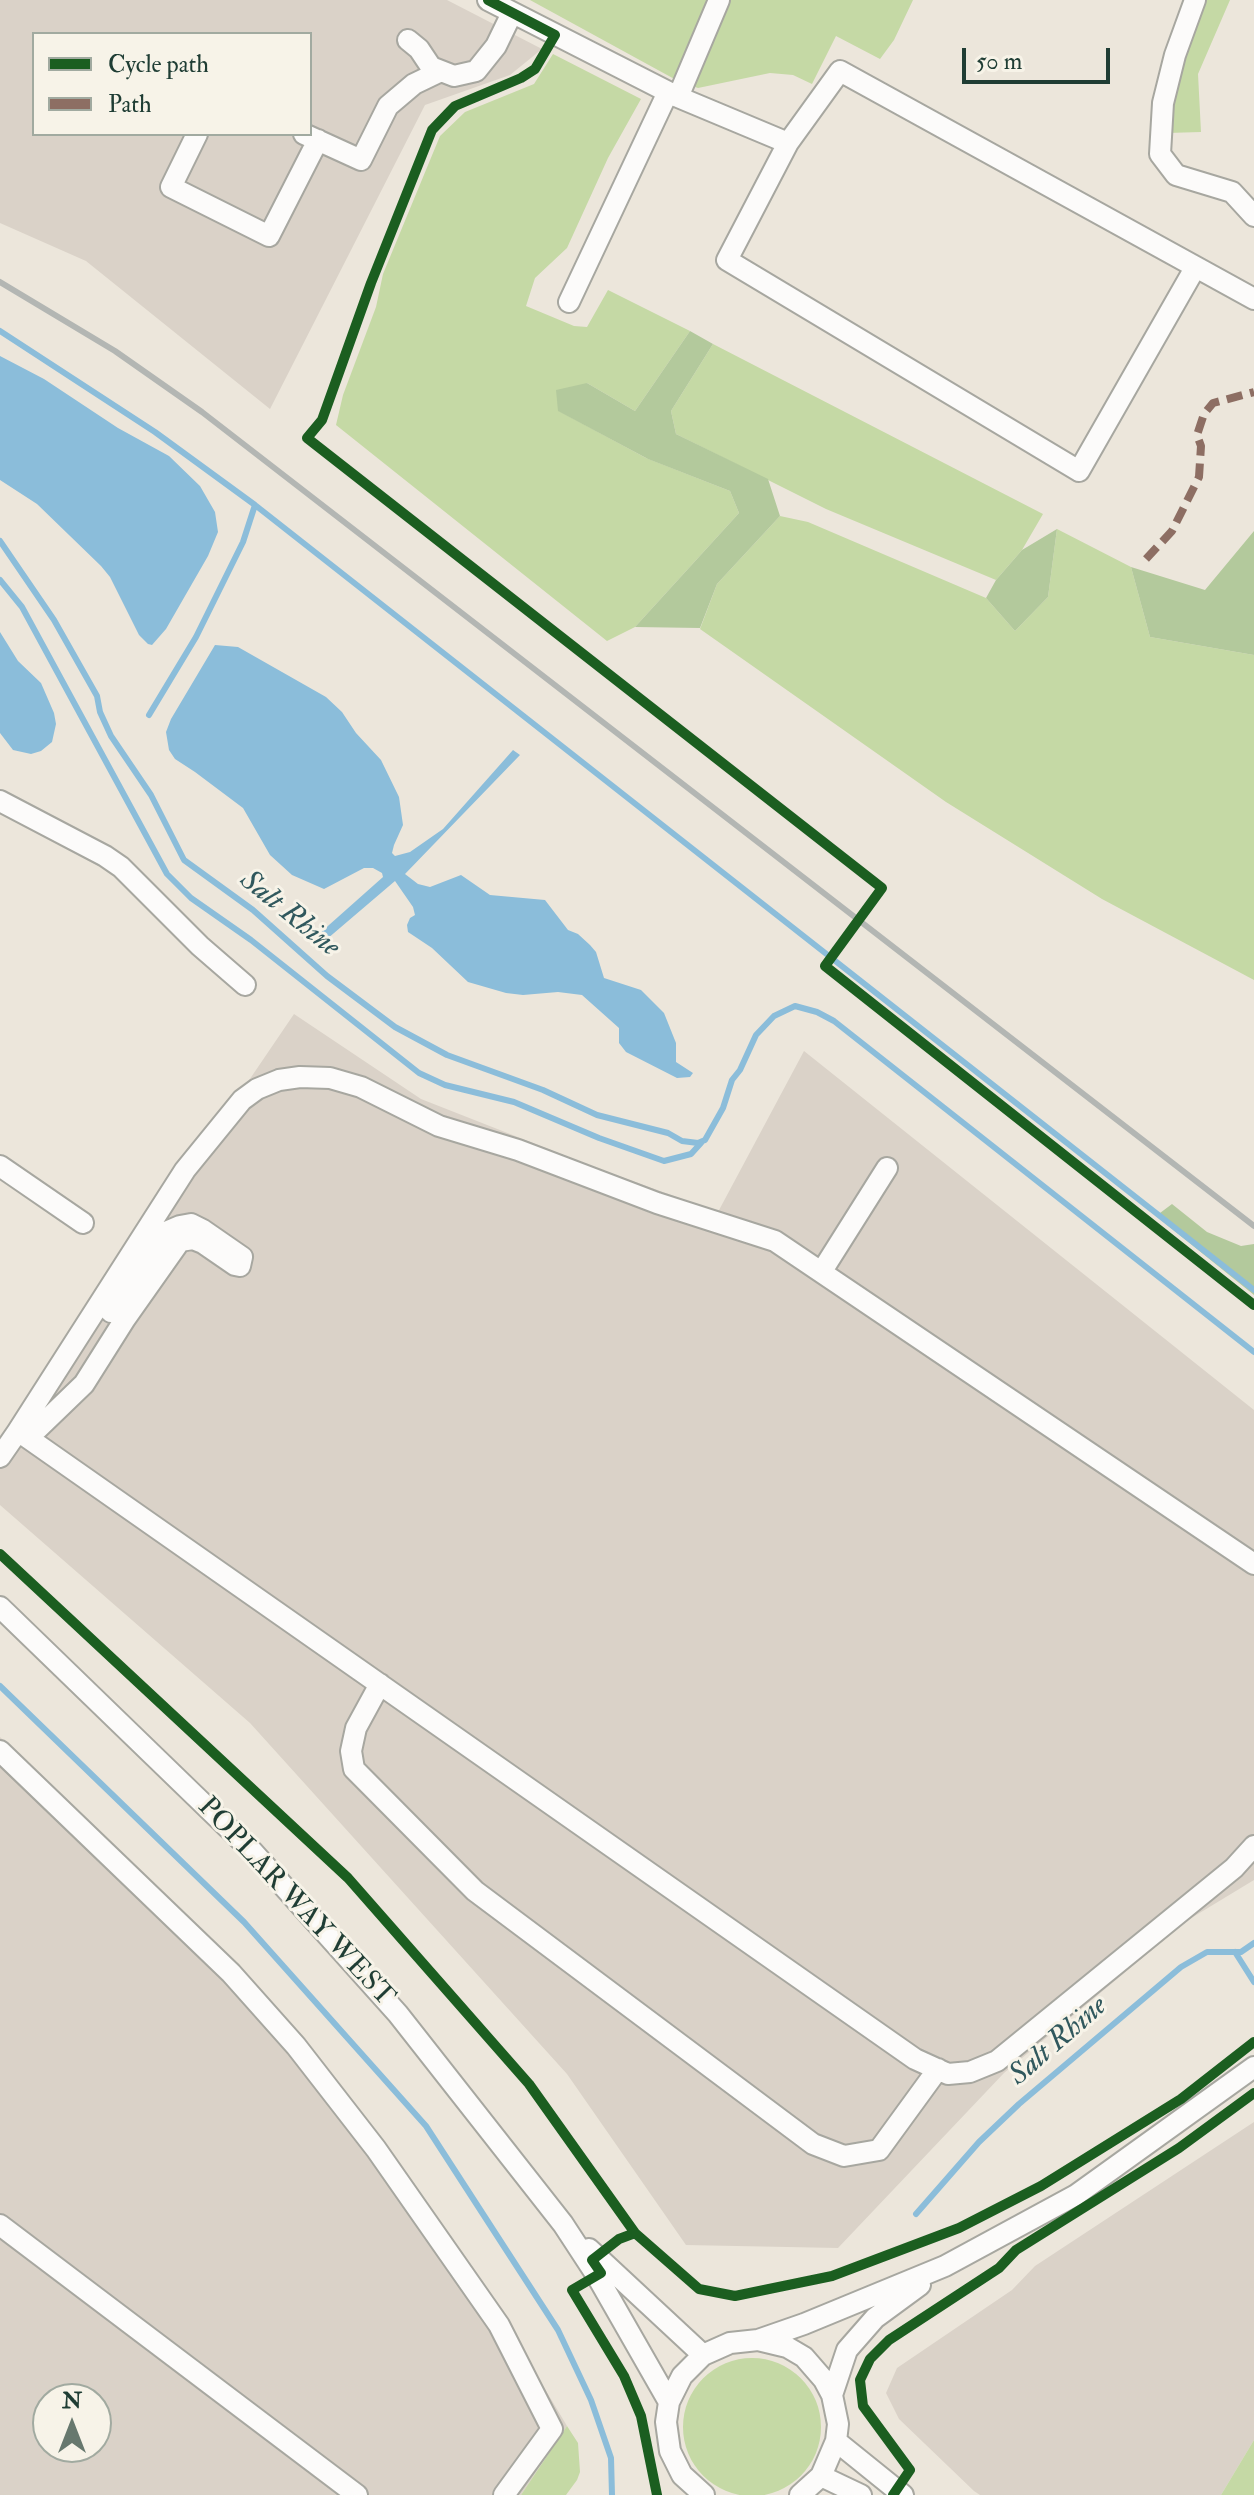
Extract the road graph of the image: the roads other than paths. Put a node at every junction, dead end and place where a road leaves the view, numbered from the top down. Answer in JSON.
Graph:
{"nodes":[{"id":1,"x":488,"y":0,"type":"edge"},
{"id":2,"x":719,"y":0,"type":"edge"},
{"id":3,"x":1195,"y":0,"type":"edge"},
{"id":4,"x":512,"y":13,"type":"junction"},
{"id":5,"x":408,"y":40,"type":"dead end"},
{"id":6,"x":441,"y":71,"type":"junction"},
{"id":7,"x":673,"y":95,"type":"junction"},
{"id":8,"x":196,"y":136,"type":"edge"},
{"id":9,"x":311,"y":137,"type":"edge"},
{"id":10,"x":788,"y":143,"type":"junction"},
{"id":11,"x":1254,"y":216,"type":"edge"},
{"id":12,"x":1195,"y":268,"type":"junction"},
{"id":13,"x":1254,"y":299,"type":"edge"},
{"id":14,"x":569,"y":302,"type":"dead end"},
{"id":15,"x":4,"y":811,"type":"edge"},
{"id":16,"x":245,"y":985,"type":"dead end"},
{"id":17,"x":0,"y":1166,"type":"edge"},
{"id":18,"x":887,"y":1168,"type":"dead end"},
{"id":19,"x":83,"y":1223,"type":"dead end"},
{"id":20,"x":822,"y":1271,"type":"junction"},
{"id":21,"x":41,"y":1396,"type":"junction"},
{"id":22,"x":23,"y":1434,"type":"junction"},
{"id":23,"x":0,"y":1457,"type":"edge"},
{"id":24,"x":1254,"y":1564,"type":"edge"},
{"id":25,"x":0,"y":1607,"type":"edge"},
{"id":26,"x":380,"y":1684,"type":"junction"},
{"id":27,"x":0,"y":1751,"type":"edge"},
{"id":28,"x":1254,"y":1846,"type":"edge"},
{"id":29,"x":1254,"y":2067,"type":"edge"},
{"id":30,"x":938,"y":2069,"type":"junction"},
{"id":31,"x":563,"y":2224,"type":"junction"},
{"id":32,"x":0,"y":2225,"type":"edge"},
{"id":33,"x":945,"y":2266,"type":"junction"},
{"id":34,"x":758,"y":2340,"type":"junction"},
{"id":35,"x":703,"y":2355,"type":"junction"},
{"id":36,"x":832,"y":2395,"type":"junction"},
{"id":37,"x":669,"y":2402,"type":"junction"},
{"id":38,"x":836,"y":2441,"type":"junction"},
{"id":39,"x":821,"y":2476,"type":"junction"},
{"id":40,"x":681,"y":2485,"type":"edge"},
{"id":41,"x":357,"y":2495,"type":"edge"},
{"id":42,"x":504,"y":2495,"type":"edge"},
{"id":43,"x":704,"y":2495,"type":"edge"},
{"id":44,"x":800,"y":2495,"type":"edge"},
{"id":45,"x":861,"y":2495,"type":"edge"},
{"id":46,"x":903,"y":2495,"type":"edge"}],
"edges":[{"from":1,"to":4,"type":"street"},
{"from":2,"to":7,"type":"street"},
{"from":3,"to":11,"type":"street"},
{"from":4,"to":6,"type":"street"},
{"from":4,"to":7,"type":"street"},
{"from":5,"to":6,"type":"street"},
{"from":6,"to":9,"type":"street"},
{"from":7,"to":10,"type":"street"},
{"from":7,"to":14,"type":"street"},
{"from":8,"to":9,"type":"street"},
{"from":10,"to":12,"type":"street"},
{"from":10,"to":12,"type":"street"},
{"from":12,"to":13,"type":"street"},
{"from":15,"to":16,"type":"street"},
{"from":17,"to":19,"type":"street"},
{"from":18,"to":20,"type":"street"},
{"from":20,"to":21,"type":"street"},
{"from":20,"to":24,"type":"street"},
{"from":21,"to":22,"type":"street"},
{"from":21,"to":22,"type":"street"},
{"from":22,"to":23,"type":"street"},
{"from":22,"to":26,"type":"street"},
{"from":25,"to":31,"type":"street","name":"POPLAR WAY WEST"},
{"from":26,"to":30,"type":"street"},
{"from":26,"to":30,"type":"street"},
{"from":27,"to":42,"type":"street"},
{"from":28,"to":30,"type":"street"},
{"from":29,"to":33,"type":"street"},
{"from":31,"to":35,"type":"street","name":"POPLAR WAY WEST"},
{"from":31,"to":37,"type":"street","name":"POPLAR WAY WEST"},
{"from":32,"to":41,"type":"street"},
{"from":33,"to":34,"type":"street"},
{"from":33,"to":36,"type":"street"},
{"from":34,"to":35,"type":"street"},
{"from":34,"to":36,"type":"street"},
{"from":35,"to":37,"type":"street"},
{"from":36,"to":38,"type":"street"},
{"from":37,"to":40,"type":"street"},
{"from":38,"to":39,"type":"street"},
{"from":38,"to":46,"type":"street"},
{"from":39,"to":44,"type":"street"},
{"from":39,"to":45,"type":"street"},
{"from":40,"to":43,"type":"street"}]}
